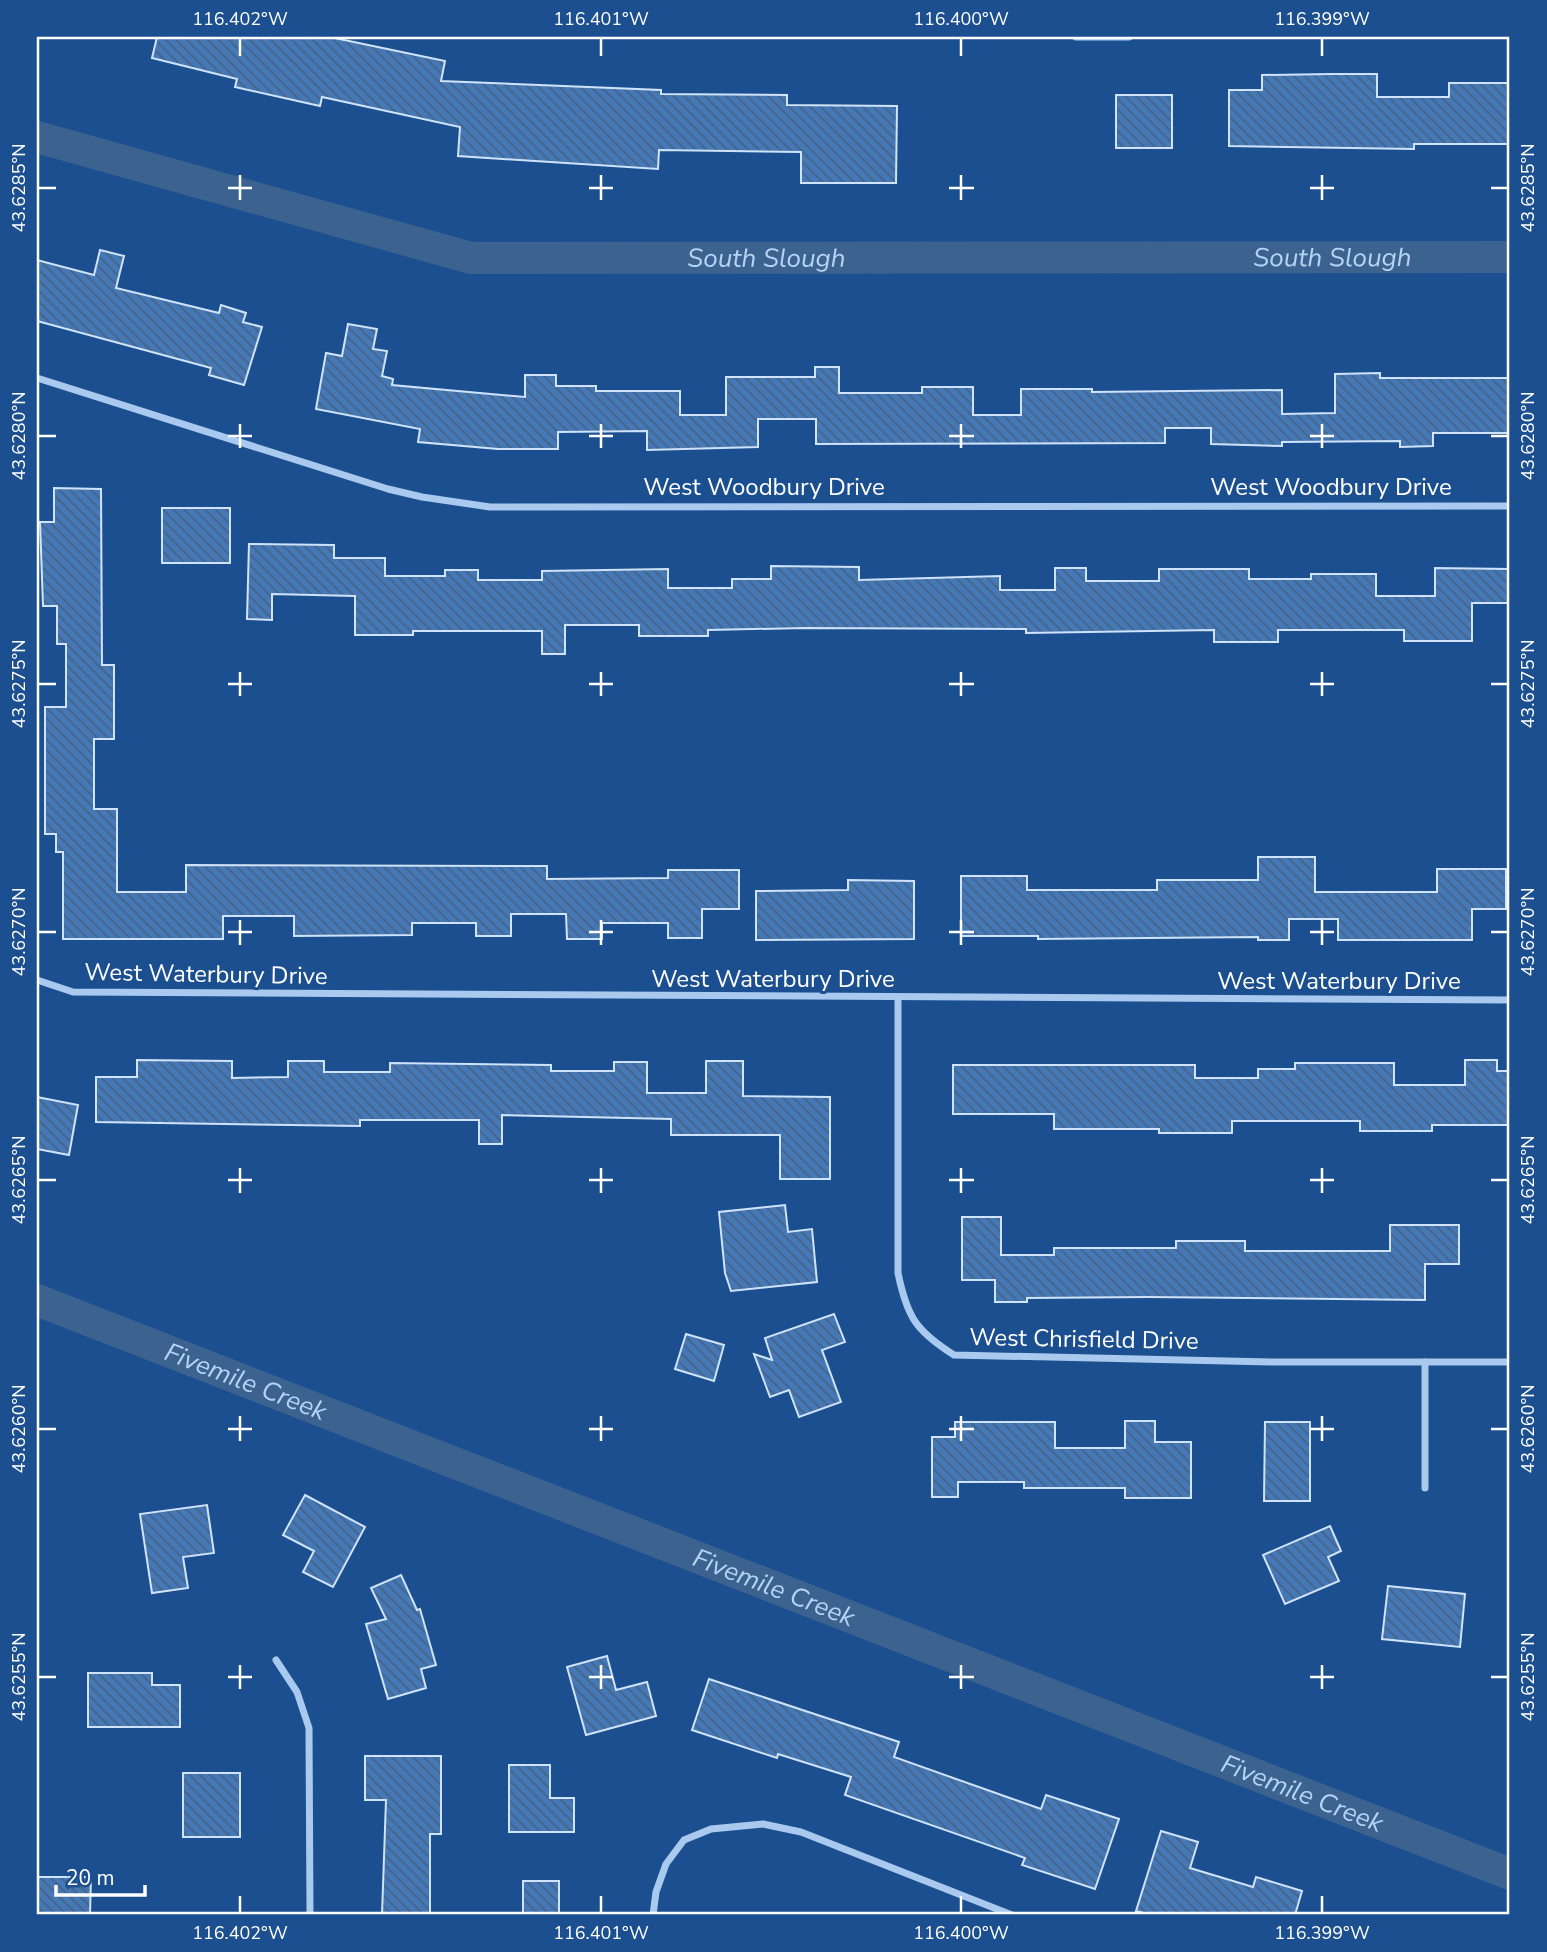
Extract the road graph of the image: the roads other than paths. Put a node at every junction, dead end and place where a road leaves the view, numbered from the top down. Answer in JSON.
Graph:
{"nodes":[{"id":1,"x":1076,"y":37,"type":"edge"},
{"id":2,"x":1129,"y":37,"type":"edge"},
{"id":3,"x":37,"y":378,"type":"edge"},
{"id":4,"x":1510,"y":506,"type":"edge"},
{"id":5,"x":37,"y":980,"type":"edge"},
{"id":6,"x":898,"y":999,"type":"junction"},
{"id":7,"x":1510,"y":1000,"type":"edge"},
{"id":8,"x":1425,"y":1362,"type":"junction"},
{"id":9,"x":1510,"y":1362,"type":"edge"},
{"id":10,"x":1425,"y":1488,"type":"dead end"},
{"id":11,"x":276,"y":1660,"type":"dead end"},
{"id":12,"x":310,"y":1915,"type":"edge"},
{"id":13,"x":653,"y":1915,"type":"edge"},
{"id":14,"x":1012,"y":1915,"type":"edge"}],
"edges":[{"from":1,"to":2,"type":"street"},
{"from":3,"to":4,"type":"street","name":"West Woodbury Drive"},
{"from":5,"to":6,"type":"street","name":"West Waterbury Drive"},
{"from":6,"to":7,"type":"street","name":"West Waterbury Drive"},
{"from":6,"to":8,"type":"street","name":"West Chrisfield Drive"},
{"from":8,"to":9,"type":"street","name":"West Chrisfield Drive"},
{"from":8,"to":10,"type":"street"},
{"from":11,"to":12,"type":"street"},
{"from":13,"to":14,"type":"street"}]}
